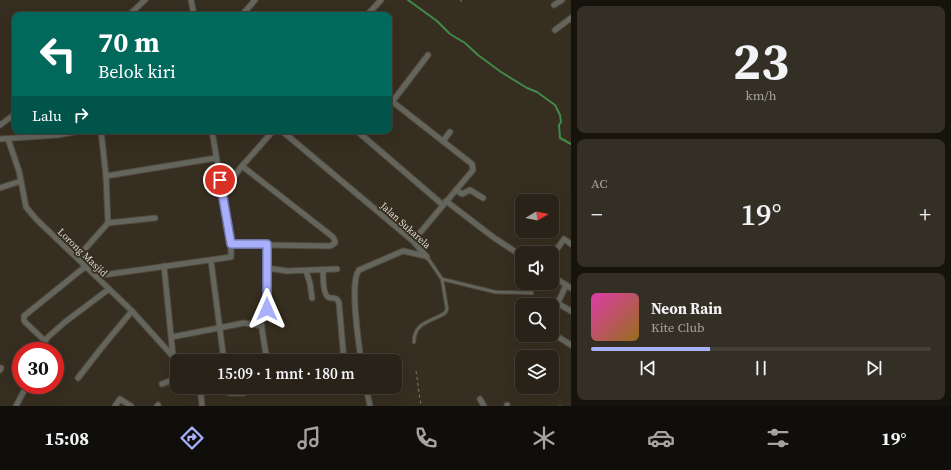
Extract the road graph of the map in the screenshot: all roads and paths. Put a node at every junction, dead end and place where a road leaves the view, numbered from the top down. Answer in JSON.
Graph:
{"nodes":[{"id":1,"x":145,"y":0,"type":"edge"},
{"id":2,"x":191,"y":0,"type":"edge"},
{"id":3,"x":256,"y":0,"type":"edge"},
{"id":4,"x":381,"y":0,"type":"edge"},
{"id":5,"x":460,"y":0,"type":"edge"},
{"id":6,"x":562,"y":0,"type":"edge"},
{"id":7,"x":463,"y":3,"type":"dead end"},
{"id":8,"x":554,"y":5,"type":"dead end"},
{"id":9,"x":132,"y":12,"type":"edge"},
{"id":10,"x":193,"y":12,"type":"edge"},
{"id":11,"x":245,"y":12,"type":"edge"},
{"id":12,"x":370,"y":12,"type":"edge"},
{"id":13,"x":571,"y":18,"type":"edge"},
{"id":14,"x":555,"y":30,"type":"dead end"},
{"id":15,"x":428,"y":55,"type":"dead end"},
{"id":16,"x":392,"y":100,"type":"edge"},
{"id":17,"x":392,"y":102,"type":"edge"},
{"id":18,"x":12,"y":116,"type":"edge"},
{"id":19,"x":0,"y":126,"type":"edge"},
{"id":20,"x":450,"y":132,"type":"dead end"},
{"id":21,"x":63,"y":134,"type":"edge"},
{"id":22,"x":101,"y":134,"type":"edge"},
{"id":23,"x":212,"y":134,"type":"edge"},
{"id":24,"x":270,"y":134,"type":"edge"},
{"id":25,"x":286,"y":134,"type":"edge"},
{"id":26,"x":361,"y":134,"type":"edge"},
{"id":27,"x":8,"y":139,"type":"junction"},
{"id":28,"x":0,"y":140,"type":"edge"},
{"id":29,"x":443,"y":141,"type":"junction"},
{"id":30,"x":216,"y":158,"type":"junction"},
{"id":31,"x":242,"y":166,"type":"junction"},
{"id":32,"x":106,"y":176,"type":"junction"},
{"id":33,"x":21,"y":181,"type":"junction"},
{"id":34,"x":0,"y":188,"type":"edge"},
{"id":35,"x":456,"y":190,"type":"junction"},
{"id":36,"x":222,"y":192,"type":"junction"},
{"id":37,"x":483,"y":198,"type":"dead end"},
{"id":38,"x":444,"y":203,"type":"junction"},
{"id":39,"x":155,"y":218,"type":"dead end"},
{"id":40,"x":108,"y":223,"type":"junction"},
{"id":41,"x":413,"y":241,"type":"junction"},
{"id":42,"x":231,"y":244,"type":"junction"},
{"id":43,"x":267,"y":244,"type":"junction"},
{"id":44,"x":571,"y":244,"type":"edge"},
{"id":45,"x":559,"y":246,"type":"edge"},
{"id":46,"x":515,"y":252,"type":"edge"},
{"id":47,"x":427,"y":257,"type":"junction"},
{"id":48,"x":77,"y":258,"type":"junction"},
{"id":49,"x":211,"y":261,"type":"junction"},
{"id":50,"x":86,"y":266,"type":"junction"},
{"id":51,"x":164,"y":266,"type":"junction"},
{"id":52,"x":267,"y":268,"type":"junction"},
{"id":53,"x":337,"y":269,"type":"dead end"},
{"id":54,"x":323,"y":270,"type":"junction"},
{"id":55,"x":306,"y":271,"type":"junction"},
{"id":56,"x":96,"y":276,"type":"junction"},
{"id":57,"x":442,"y":279,"type":"junction"},
{"id":58,"x":559,"y":280,"type":"edge"},
{"id":59,"x":566,"y":285,"type":"junction"},
{"id":60,"x":571,"y":288,"type":"edge"},
{"id":61,"x":109,"y":289,"type":"junction"},
{"id":62,"x":532,"y":293,"type":"dead end"},
{"id":63,"x":312,"y":298,"type":"dead end"},
{"id":64,"x":559,"y":299,"type":"edge"},
{"id":65,"x":559,"y":304,"type":"edge"},
{"id":66,"x":132,"y":311,"type":"junction"},
{"id":67,"x":571,"y":311,"type":"edge"},
{"id":68,"x":262,"y":326,"type":"junction"},
{"id":69,"x":219,"y":328,"type":"junction"},
{"id":70,"x":172,"y":337,"type":"junction"},
{"id":71,"x":559,"y":337,"type":"edge"},
{"id":72,"x":45,"y":341,"type":"joint"},
{"id":73,"x":414,"y":342,"type":"dead end"},
{"id":74,"x":571,"y":345,"type":"edge"},
{"id":75,"x":171,"y":354,"type":"edge"},
{"id":76,"x":174,"y":354,"type":"edge"},
{"id":77,"x":223,"y":354,"type":"edge"},
{"id":78,"x":266,"y":354,"type":"edge"},
{"id":79,"x":343,"y":354,"type":"edge"},
{"id":80,"x":360,"y":354,"type":"edge"},
{"id":81,"x":416,"y":371,"type":"dead end"},
{"id":82,"x":78,"y":378,"type":"dead end"},
{"id":83,"x":170,"y":381,"type":"edge"},
{"id":84,"x":162,"y":384,"type":"dead end"},
{"id":85,"x":22,"y":394,"type":"edge"},
{"id":86,"x":200,"y":394,"type":"edge"},
{"id":87,"x":367,"y":394,"type":"edge"},
{"id":88,"x":480,"y":399,"type":"dead end"},
{"id":89,"x":16,"y":406,"type":"edge"},
{"id":90,"x":115,"y":406,"type":"edge"},
{"id":91,"x":131,"y":406,"type":"edge"},
{"id":92,"x":202,"y":406,"type":"edge"},
{"id":93,"x":370,"y":406,"type":"edge"},
{"id":94,"x":421,"y":406,"type":"edge"},
{"id":95,"x":484,"y":406,"type":"edge"}],
"edges":[{"from":1,"to":9,"type":"street"},
{"from":2,"to":10,"type":"street"},
{"from":3,"to":11,"type":"street"},
{"from":4,"to":12,"type":"street"},
{"from":5,"to":7,"type":"path"},
{"from":6,"to":8,"type":"street"},
{"from":13,"to":14,"type":"street"},
{"from":15,"to":16,"type":"street"},
{"from":17,"to":29,"type":"street"},
{"from":18,"to":19,"type":"street"},
{"from":20,"to":29,"type":"street"},
{"from":21,"to":27,"type":"street"},
{"from":22,"to":32,"type":"street"},
{"from":23,"to":30,"type":"street"},
{"from":24,"to":31,"type":"street"},
{"from":25,"to":41,"type":"street","name":"Jalan Sukarela"},
{"from":26,"to":38,"type":"street"},
{"from":27,"to":28,"type":"street"},
{"from":27,"to":33,"type":"street","name":"Lorong Masjid"},
{"from":29,"to":35,"type":"street"},
{"from":30,"to":32,"type":"street"},
{"from":30,"to":36,"type":"street"},
{"from":31,"to":36,"type":"street"},
{"from":31,"to":43,"type":"street"},
{"from":32,"to":40,"type":"street"},
{"from":33,"to":34,"type":"street"},
{"from":33,"to":48,"type":"street","name":"Lorong Masjid"},
{"from":35,"to":37,"type":"street"},
{"from":35,"to":38,"type":"street"},
{"from":36,"to":42,"type":"street"},
{"from":38,"to":41,"type":"street"},
{"from":38,"to":46,"type":"street"},
{"from":39,"to":40,"type":"street"},
{"from":40,"to":48,"type":"street"},
{"from":41,"to":47,"type":"street","name":"Jalan Sukarela"},
{"from":42,"to":43,"type":"street"},
{"from":42,"to":49,"type":"street"},
{"from":43,"to":52,"type":"street"},
{"from":44,"to":45,"type":"street"},
{"from":47,"to":57,"type":"lane","name":"Jalan Sukarela"},
{"from":47,"to":80,"type":"street"},
{"from":48,"to":50,"type":"street","name":"Lorong Masjid"},
{"from":49,"to":51,"type":"street"},
{"from":49,"to":69,"type":"street"},
{"from":50,"to":56,"type":"street","name":"Lorong Masjid"},
{"from":50,"to":72,"type":"street"},
{"from":51,"to":56,"type":"street"},
{"from":51,"to":70,"type":"street"},
{"from":52,"to":55,"type":"street"},
{"from":52,"to":68,"type":"street"},
{"from":53,"to":54,"type":"street"},
{"from":54,"to":55,"type":"street"},
{"from":54,"to":79,"type":"street"},
{"from":55,"to":63,"type":"street"},
{"from":56,"to":61,"type":"street","name":"Lorong Masjid"},
{"from":57,"to":62,"type":"lane"},
{"from":57,"to":73,"type":"lane"},
{"from":58,"to":59,"type":"street"},
{"from":59,"to":60,"type":"street"},
{"from":59,"to":64,"type":"street"},
{"from":61,"to":66,"type":"street","name":"Lorong Masjid"},
{"from":61,"to":72,"type":"street"},
{"from":65,"to":67,"type":"street"},
{"from":66,"to":75,"type":"street","name":"Lorong Masjid"},
{"from":66,"to":82,"type":"street"},
{"from":68,"to":69,"type":"street"},
{"from":68,"to":78,"type":"street"},
{"from":69,"to":70,"type":"street"},
{"from":69,"to":77,"type":"street"},
{"from":70,"to":76,"type":"street"},
{"from":71,"to":74,"type":"street"},
{"from":81,"to":94,"type":"path"},
{"from":83,"to":84,"type":"street"},
{"from":85,"to":89,"type":"street"},
{"from":86,"to":92,"type":"street"},
{"from":87,"to":93,"type":"street"},
{"from":88,"to":95,"type":"street"},
{"from":90,"to":91,"type":"street"}]}
